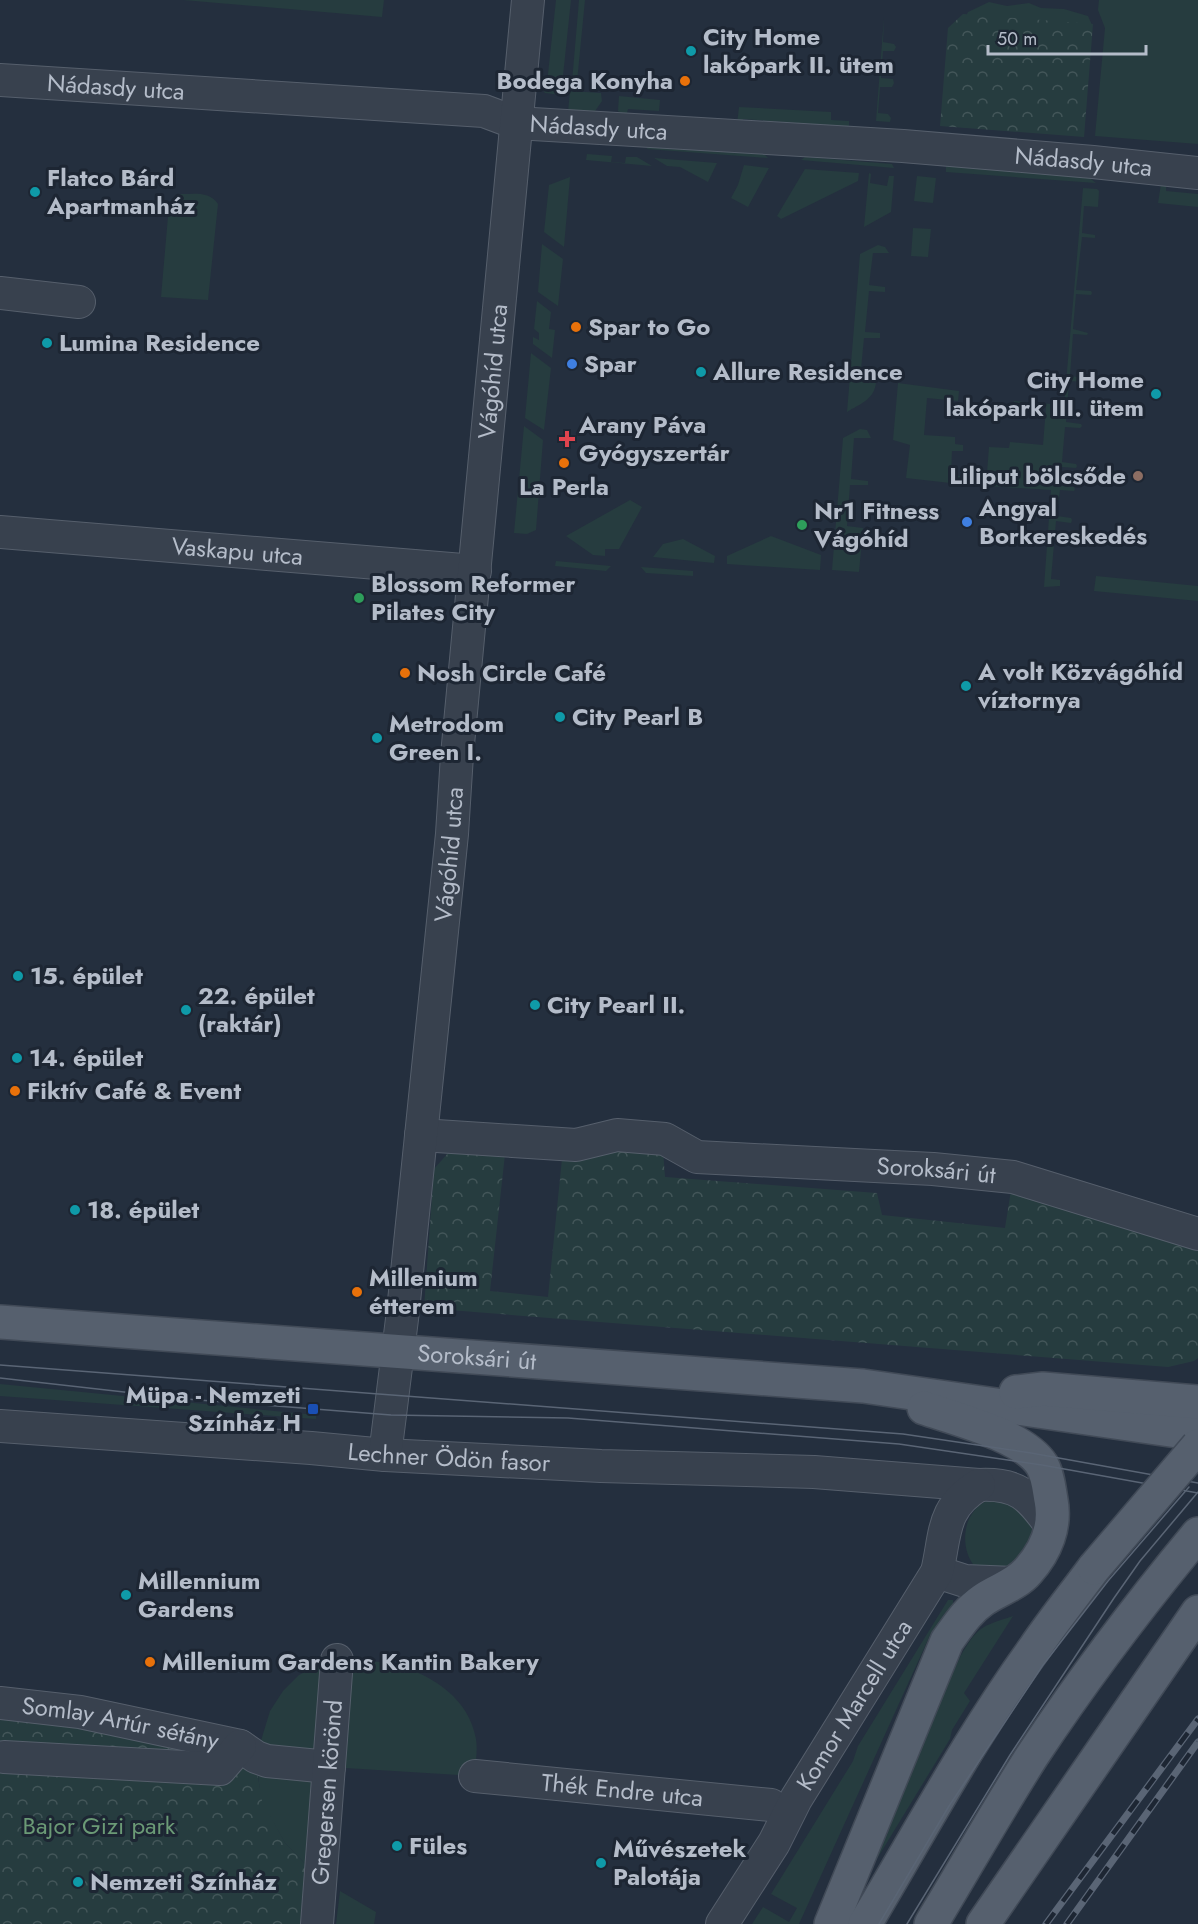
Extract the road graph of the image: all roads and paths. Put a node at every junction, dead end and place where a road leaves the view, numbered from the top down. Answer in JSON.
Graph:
{"nodes":[{"id":1,"x":528,"y":0,"type":"edge"},
{"id":2,"x":0,"y":80,"type":"edge"},
{"id":3,"x":516,"y":123,"type":"junction"},
{"id":4,"x":1198,"y":174,"type":"edge"},
{"id":5,"x":0,"y":293,"type":"edge"},
{"id":6,"x":79,"y":302,"type":"dead end"},
{"id":7,"x":0,"y":532,"type":"edge"},
{"id":8,"x":475,"y":571,"type":"junction"},
{"id":9,"x":421,"y":1135,"type":"junction"},
{"id":10,"x":1198,"y":1234,"type":"edge"},
{"id":11,"x":0,"y":1322,"type":"edge"},
{"id":12,"x":399,"y":1350,"type":"junction"},
{"id":13,"x":1198,"y":1382,"type":"edge"},
{"id":14,"x":863,"y":1386,"type":"junction"},
{"id":15,"x":1155,"y":1397,"type":"junction"},
{"id":16,"x":955,"y":1398,"type":"junction"},
{"id":17,"x":1198,"y":1402,"type":"edge"},
{"id":18,"x":1198,"y":1417,"type":"edge"},
{"id":19,"x":0,"y":1425,"type":"edge"},
{"id":20,"x":1198,"y":1434,"type":"edge"},
{"id":21,"x":1198,"y":1446,"type":"edge"},
{"id":22,"x":386,"y":1455,"type":"junction"},
{"id":23,"x":899,"y":1478,"type":"junction"},
{"id":24,"x":978,"y":1485,"type":"junction"},
{"id":25,"x":1052,"y":1526,"type":"junction"},
{"id":26,"x":944,"y":1531,"type":"junction"},
{"id":27,"x":1198,"y":1534,"type":"edge"},
{"id":28,"x":937,"y":1572,"type":"junction"},
{"id":29,"x":1014,"y":1583,"type":"junction"},
{"id":30,"x":1195,"y":1612,"type":"edge"},
{"id":31,"x":337,"y":1660,"type":"dead end"},
{"id":32,"x":0,"y":1703,"type":"edge"},
{"id":33,"x":240,"y":1746,"type":"junction"},
{"id":34,"x":4,"y":1757,"type":"dead end"},
{"id":35,"x":329,"y":1767,"type":"junction"},
{"id":36,"x":475,"y":1776,"type":"dead end"},
{"id":37,"x":771,"y":1805,"type":"dead end"},
{"id":38,"x":317,"y":1924,"type":"edge"},
{"id":39,"x":722,"y":1924,"type":"edge"},
{"id":40,"x":831,"y":1924,"type":"edge"},
{"id":41,"x":865,"y":1924,"type":"edge"},
{"id":42,"x":931,"y":1924,"type":"edge"},
{"id":43,"x":983,"y":1924,"type":"edge"}],
"edges":[{"from":1,"to":3,"type":"street","name":"Vágóhíd utca"},
{"from":2,"to":3,"type":"street","name":"Nádasdy utca"},
{"from":3,"to":4,"type":"street","name":"Nádasdy utca"},
{"from":3,"to":8,"type":"street","name":"Vágóhíd utca"},
{"from":5,"to":6,"type":"street"},
{"from":7,"to":8,"type":"street","name":"Vaskapu utca"},
{"from":8,"to":9,"type":"street","name":"Vágóhíd utca"},
{"from":9,"to":10,"type":"street","name":"Soroksári út"},
{"from":9,"to":12,"type":"street","name":"Vágóhíd utca"},
{"from":11,"to":12,"type":"main road","name":"Soroksári út"},
{"from":12,"to":14,"type":"main road","name":"Soroksári út"},
{"from":12,"to":22,"type":"street"},
{"from":13,"to":15,"type":"main road"},
{"from":14,"to":16,"type":"main road","name":"Soroksári út"},
{"from":14,"to":25,"type":"main road"},
{"from":15,"to":16,"type":"main road","name":"Soroksári út"},
{"from":15,"to":17,"type":"main road","name":"Soroksári út"},
{"from":15,"to":18,"type":"main road"},
{"from":16,"to":20,"type":"main road","name":"Soroksári út"},
{"from":19,"to":22,"type":"street","name":"Lechner Ödön fasor"},
{"from":21,"to":41,"type":"main road","bridge":true},
{"from":22,"to":23,"type":"street","name":"Lechner Ödön fasor"},
{"from":23,"to":24,"type":"street","name":"Lechner Ödön fasor"},
{"from":23,"to":26,"type":"street","name":"Lechner Ödön fasor"},
{"from":24,"to":25,"type":"street","name":"Lechner Ödön fasor"},
{"from":24,"to":26,"type":"street","name":"Komor Marcell utca"},
{"from":25,"to":29,"type":"main road"},
{"from":26,"to":28,"type":"street","name":"Komor Marcell utca"},
{"from":27,"to":42,"type":"main road"},
{"from":28,"to":29,"type":"street"},
{"from":28,"to":39,"type":"street","name":"Komor Marcell utca"},
{"from":29,"to":40,"type":"main road"},
{"from":30,"to":43,"type":"main road"},
{"from":31,"to":35,"type":"street","name":"Gregersen körönd"},
{"from":32,"to":33,"type":"street","name":"Somlay Artúr sétány"},
{"from":33,"to":34,"type":"street","name":"Somlay Artúr sétány"},
{"from":33,"to":35,"type":"street","name":"Somlay Artúr sétány"},
{"from":35,"to":38,"type":"street","name":"Gregersen körönd"},
{"from":36,"to":37,"type":"street","name":"Thék Endre utca"}]}
